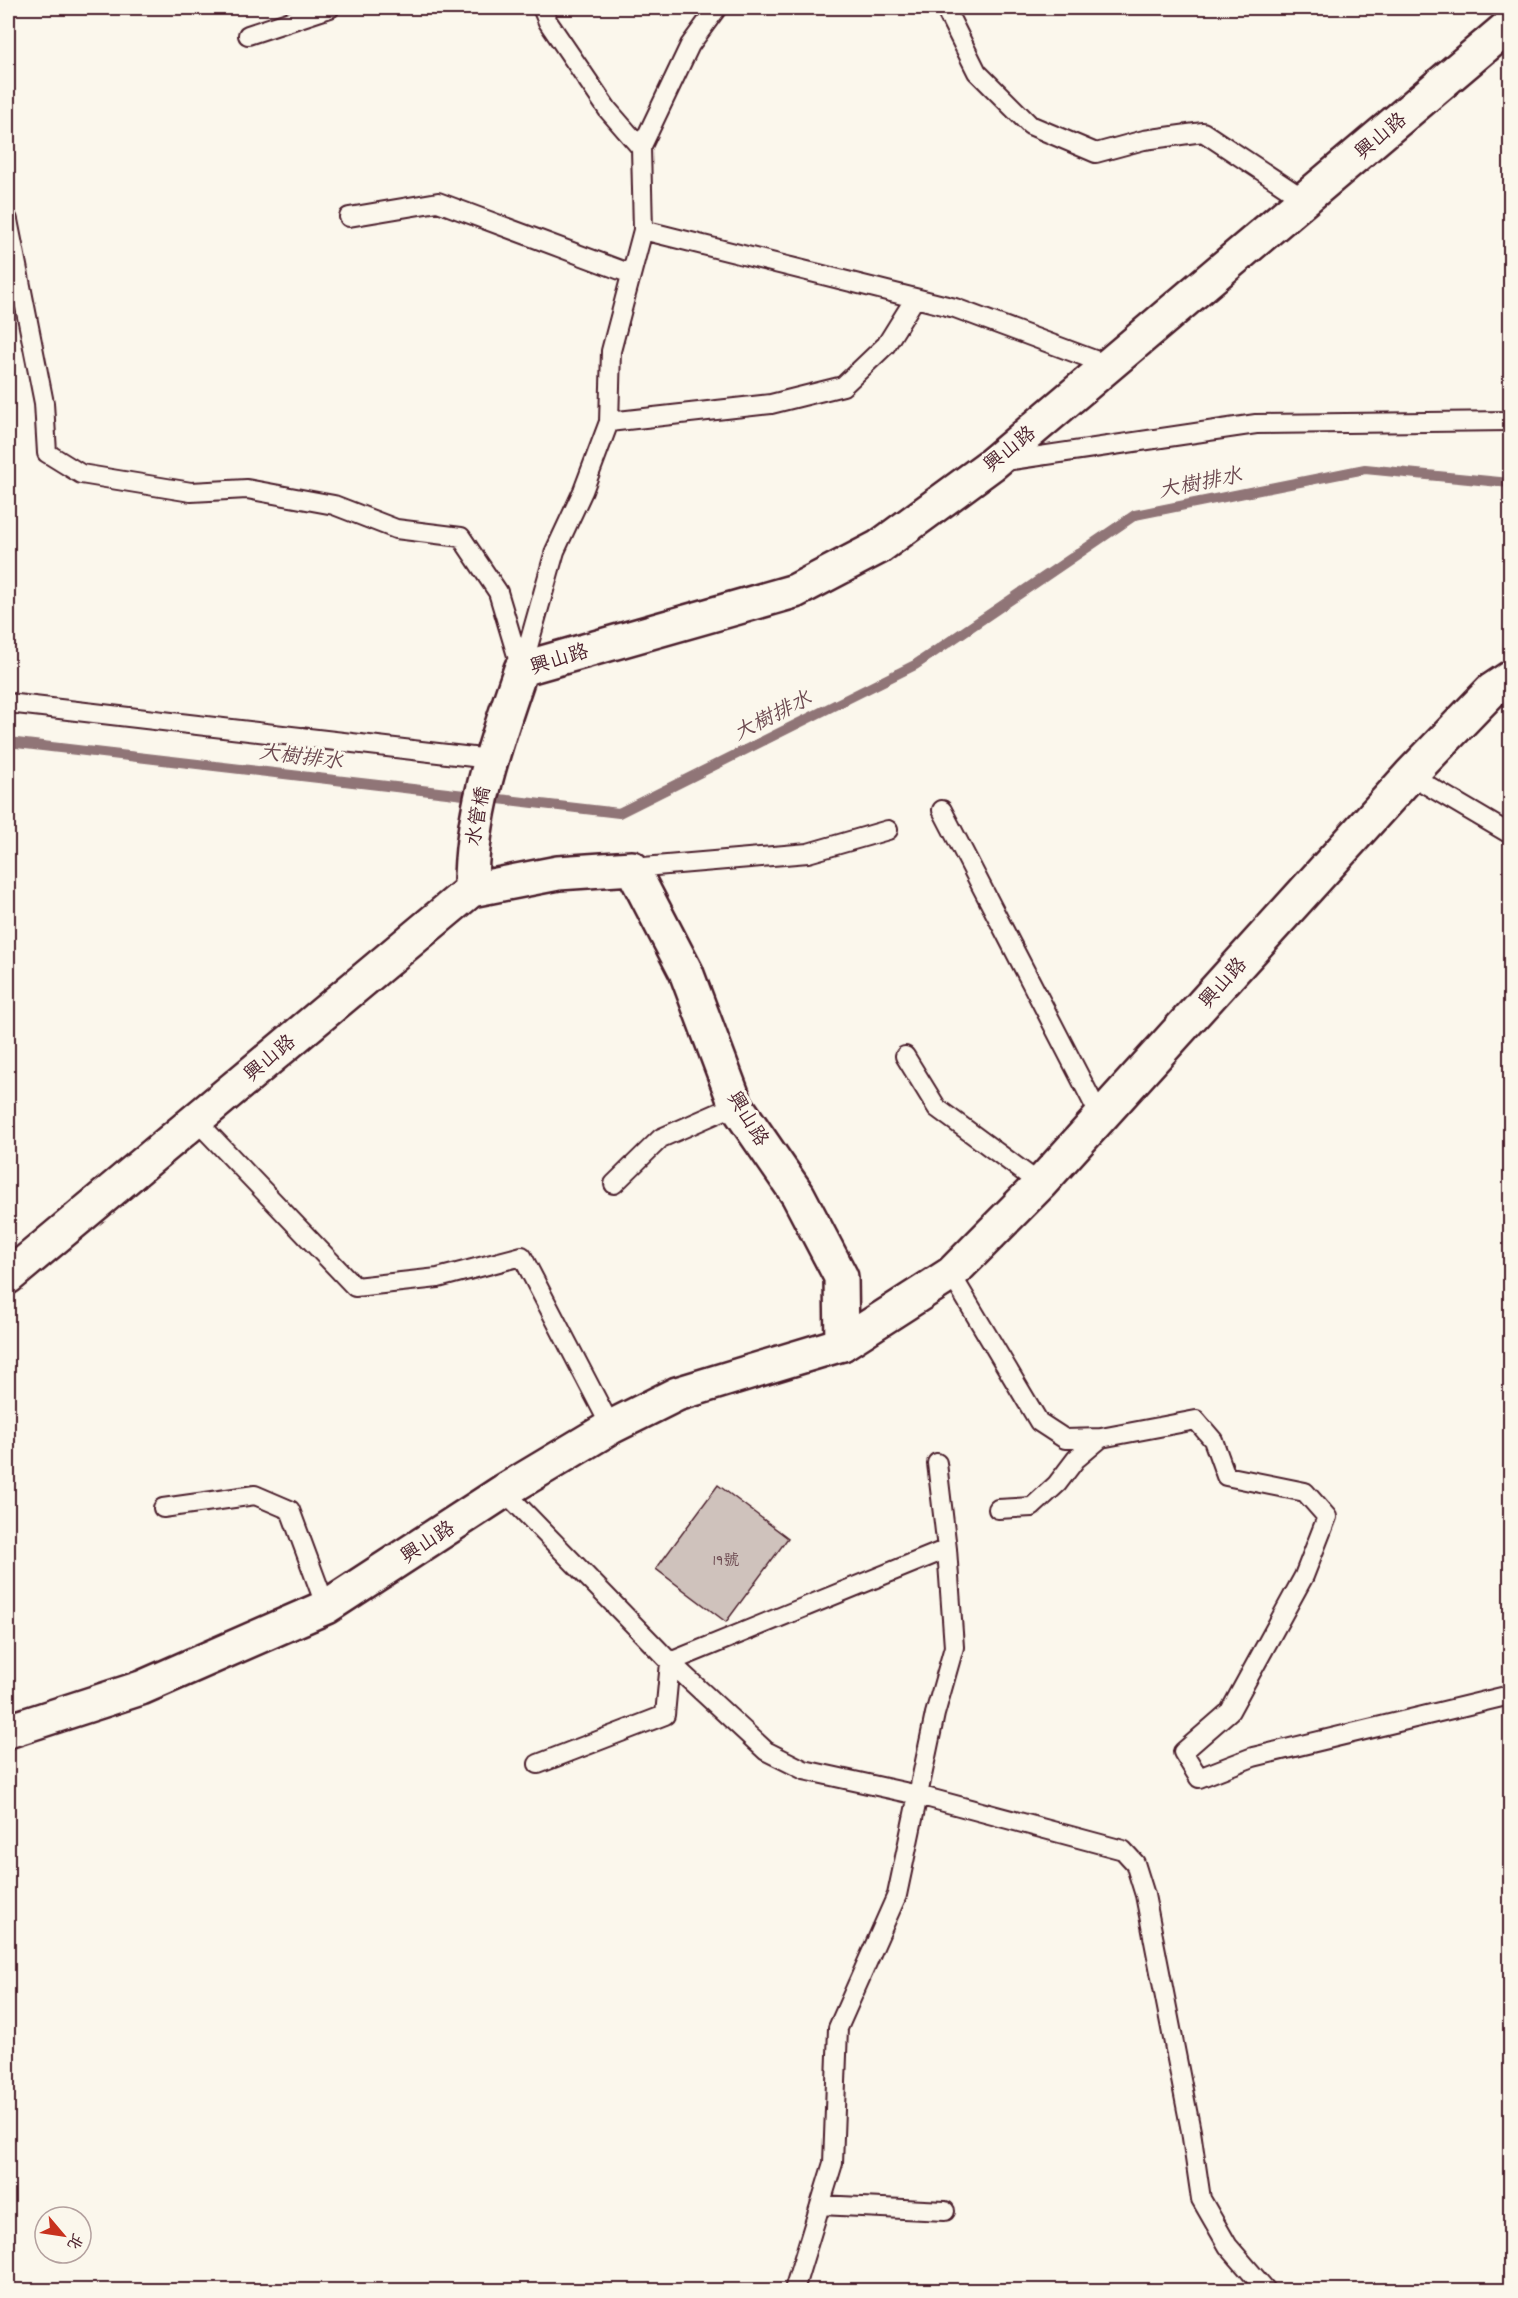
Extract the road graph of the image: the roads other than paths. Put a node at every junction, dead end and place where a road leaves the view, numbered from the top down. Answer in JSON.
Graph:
{"nodes":[{"id":1,"x":330,"y":8,"type":"edge"},
{"id":2,"x":542,"y":8,"type":"edge"},
{"id":3,"x":717,"y":8,"type":"edge"},
{"id":4,"x":945,"y":8,"type":"edge"},
{"id":5,"x":1510,"y":25,"type":"edge"},
{"id":6,"x":248,"y":35,"type":"dead end"},
{"id":7,"x":641,"y":148,"type":"junction"},
{"id":8,"x":1304,"y":199,"type":"junction"},
{"id":9,"x":349,"y":217,"type":"dead end"},
{"id":10,"x":8,"y":220,"type":"edge"},
{"id":11,"x":643,"y":230,"type":"junction"},
{"id":12,"x":631,"y":274,"type":"junction"},
{"id":13,"x":914,"y":300,"type":"junction"},
{"id":14,"x":1108,"y":365,"type":"junction"},
{"id":15,"x":1510,"y":421,"type":"edge"},
{"id":16,"x":609,"y":422,"type":"junction"},
{"id":17,"x":992,"y":464,"type":"junction"},
{"id":18,"x":521,"y":669,"type":"junction"},
{"id":19,"x":1510,"y":678,"type":"edge"},
{"id":20,"x":8,"y":703,"type":"edge"},
{"id":21,"x":488,"y":768,"type":"junction"},
{"id":22,"x":1410,"y":775,"type":"junction"},
{"id":23,"x":942,"y":810,"type":"dead end"},
{"id":24,"x":888,"y":830,"type":"dead end"},
{"id":25,"x":1510,"y":834,"type":"edge"},
{"id":26,"x":632,"y":868,"type":"junction"},
{"id":27,"x":471,"y":890,"type":"junction"},
{"id":28,"x":905,"y":1056,"type":"dead end"},
{"id":29,"x":736,"y":1105,"type":"junction"},
{"id":30,"x":1100,"y":1116,"type":"junction"},
{"id":31,"x":195,"y":1119,"type":"junction"},
{"id":32,"x":614,"y":1184,"type":"dead end"},
{"id":33,"x":1040,"y":1184,"type":"junction"},
{"id":34,"x":951,"y":1274,"type":"junction"},
{"id":35,"x":8,"y":1277,"type":"edge"},
{"id":36,"x":842,"y":1344,"type":"junction"},
{"id":37,"x":611,"y":1427,"type":"junction"},
{"id":38,"x":1101,"y":1438,"type":"junction"},
{"id":39,"x":937,"y":1463,"type":"dead end"},
{"id":40,"x":504,"y":1491,"type":"junction"},
{"id":41,"x":164,"y":1508,"type":"dead end"},
{"id":42,"x":998,"y":1509,"type":"dead end"},
{"id":43,"x":947,"y":1549,"type":"junction"},
{"id":44,"x":326,"y":1607,"type":"junction"},
{"id":45,"x":670,"y":1662,"type":"junction"},
{"id":46,"x":1510,"y":1695,"type":"edge"},
{"id":47,"x":8,"y":1731,"type":"edge"},
{"id":48,"x":538,"y":1764,"type":"dead end"},
{"id":49,"x":918,"y":1795,"type":"junction"},
{"id":50,"x":820,"y":2205,"type":"junction"},
{"id":51,"x":945,"y":2211,"type":"dead end"},
{"id":52,"x":794,"y":2290,"type":"edge"},
{"id":53,"x":1266,"y":2290,"type":"edge"}],
"edges":[{"from":1,"to":6,"type":"lane"},
{"from":2,"to":7,"type":"lane"},
{"from":3,"to":7,"type":"lane"},
{"from":4,"to":8,"type":"lane"},
{"from":5,"to":8,"type":"street","name":"興山路"},
{"from":7,"to":11,"type":"lane"},
{"from":8,"to":14,"type":"street","name":"興山路"},
{"from":9,"to":12,"type":"lane"},
{"from":10,"to":18,"type":"lane"},
{"from":11,"to":12,"type":"lane"},
{"from":11,"to":13,"type":"lane"},
{"from":12,"to":16,"type":"lane"},
{"from":13,"to":14,"type":"lane"},
{"from":13,"to":16,"type":"lane"},
{"from":14,"to":17,"type":"street","name":"興山路"},
{"from":15,"to":17,"type":"lane"},
{"from":16,"to":18,"type":"lane"},
{"from":17,"to":18,"type":"street","name":"興山路"},
{"from":18,"to":21,"type":"street","name":"興山路"},
{"from":19,"to":22,"type":"street","name":"興山路"},
{"from":20,"to":21,"type":"lane"},
{"from":21,"to":27,"type":"street","name":"水管橋"},
{"from":22,"to":25,"type":"lane"},
{"from":22,"to":30,"type":"street","name":"興山路"},
{"from":23,"to":30,"type":"lane"},
{"from":24,"to":26,"type":"lane"},
{"from":26,"to":27,"type":"street","name":"興山路"},
{"from":26,"to":29,"type":"street","name":"興山路"},
{"from":27,"to":31,"type":"street","name":"興山路"},
{"from":28,"to":33,"type":"lane"},
{"from":29,"to":32,"type":"lane"},
{"from":29,"to":36,"type":"street","name":"興山路"},
{"from":30,"to":33,"type":"street","name":"興山路"},
{"from":31,"to":35,"type":"street","name":"興山路"},
{"from":31,"to":37,"type":"lane"},
{"from":33,"to":34,"type":"street","name":"興山路"},
{"from":34,"to":36,"type":"street","name":"興山路"},
{"from":34,"to":38,"type":"lane"},
{"from":36,"to":37,"type":"street","name":"興山路"},
{"from":37,"to":40,"type":"street","name":"興山路"},
{"from":38,"to":42,"type":"lane"},
{"from":38,"to":46,"type":"lane"},
{"from":39,"to":43,"type":"lane"},
{"from":40,"to":44,"type":"street","name":"興山路"},
{"from":40,"to":45,"type":"lane"},
{"from":41,"to":44,"type":"lane"},
{"from":43,"to":45,"type":"lane"},
{"from":43,"to":49,"type":"lane"},
{"from":44,"to":47,"type":"street","name":"興山路"},
{"from":45,"to":48,"type":"lane"},
{"from":45,"to":49,"type":"lane"},
{"from":49,"to":50,"type":"lane"},
{"from":49,"to":53,"type":"lane"},
{"from":50,"to":51,"type":"lane"},
{"from":50,"to":52,"type":"lane"}]}
